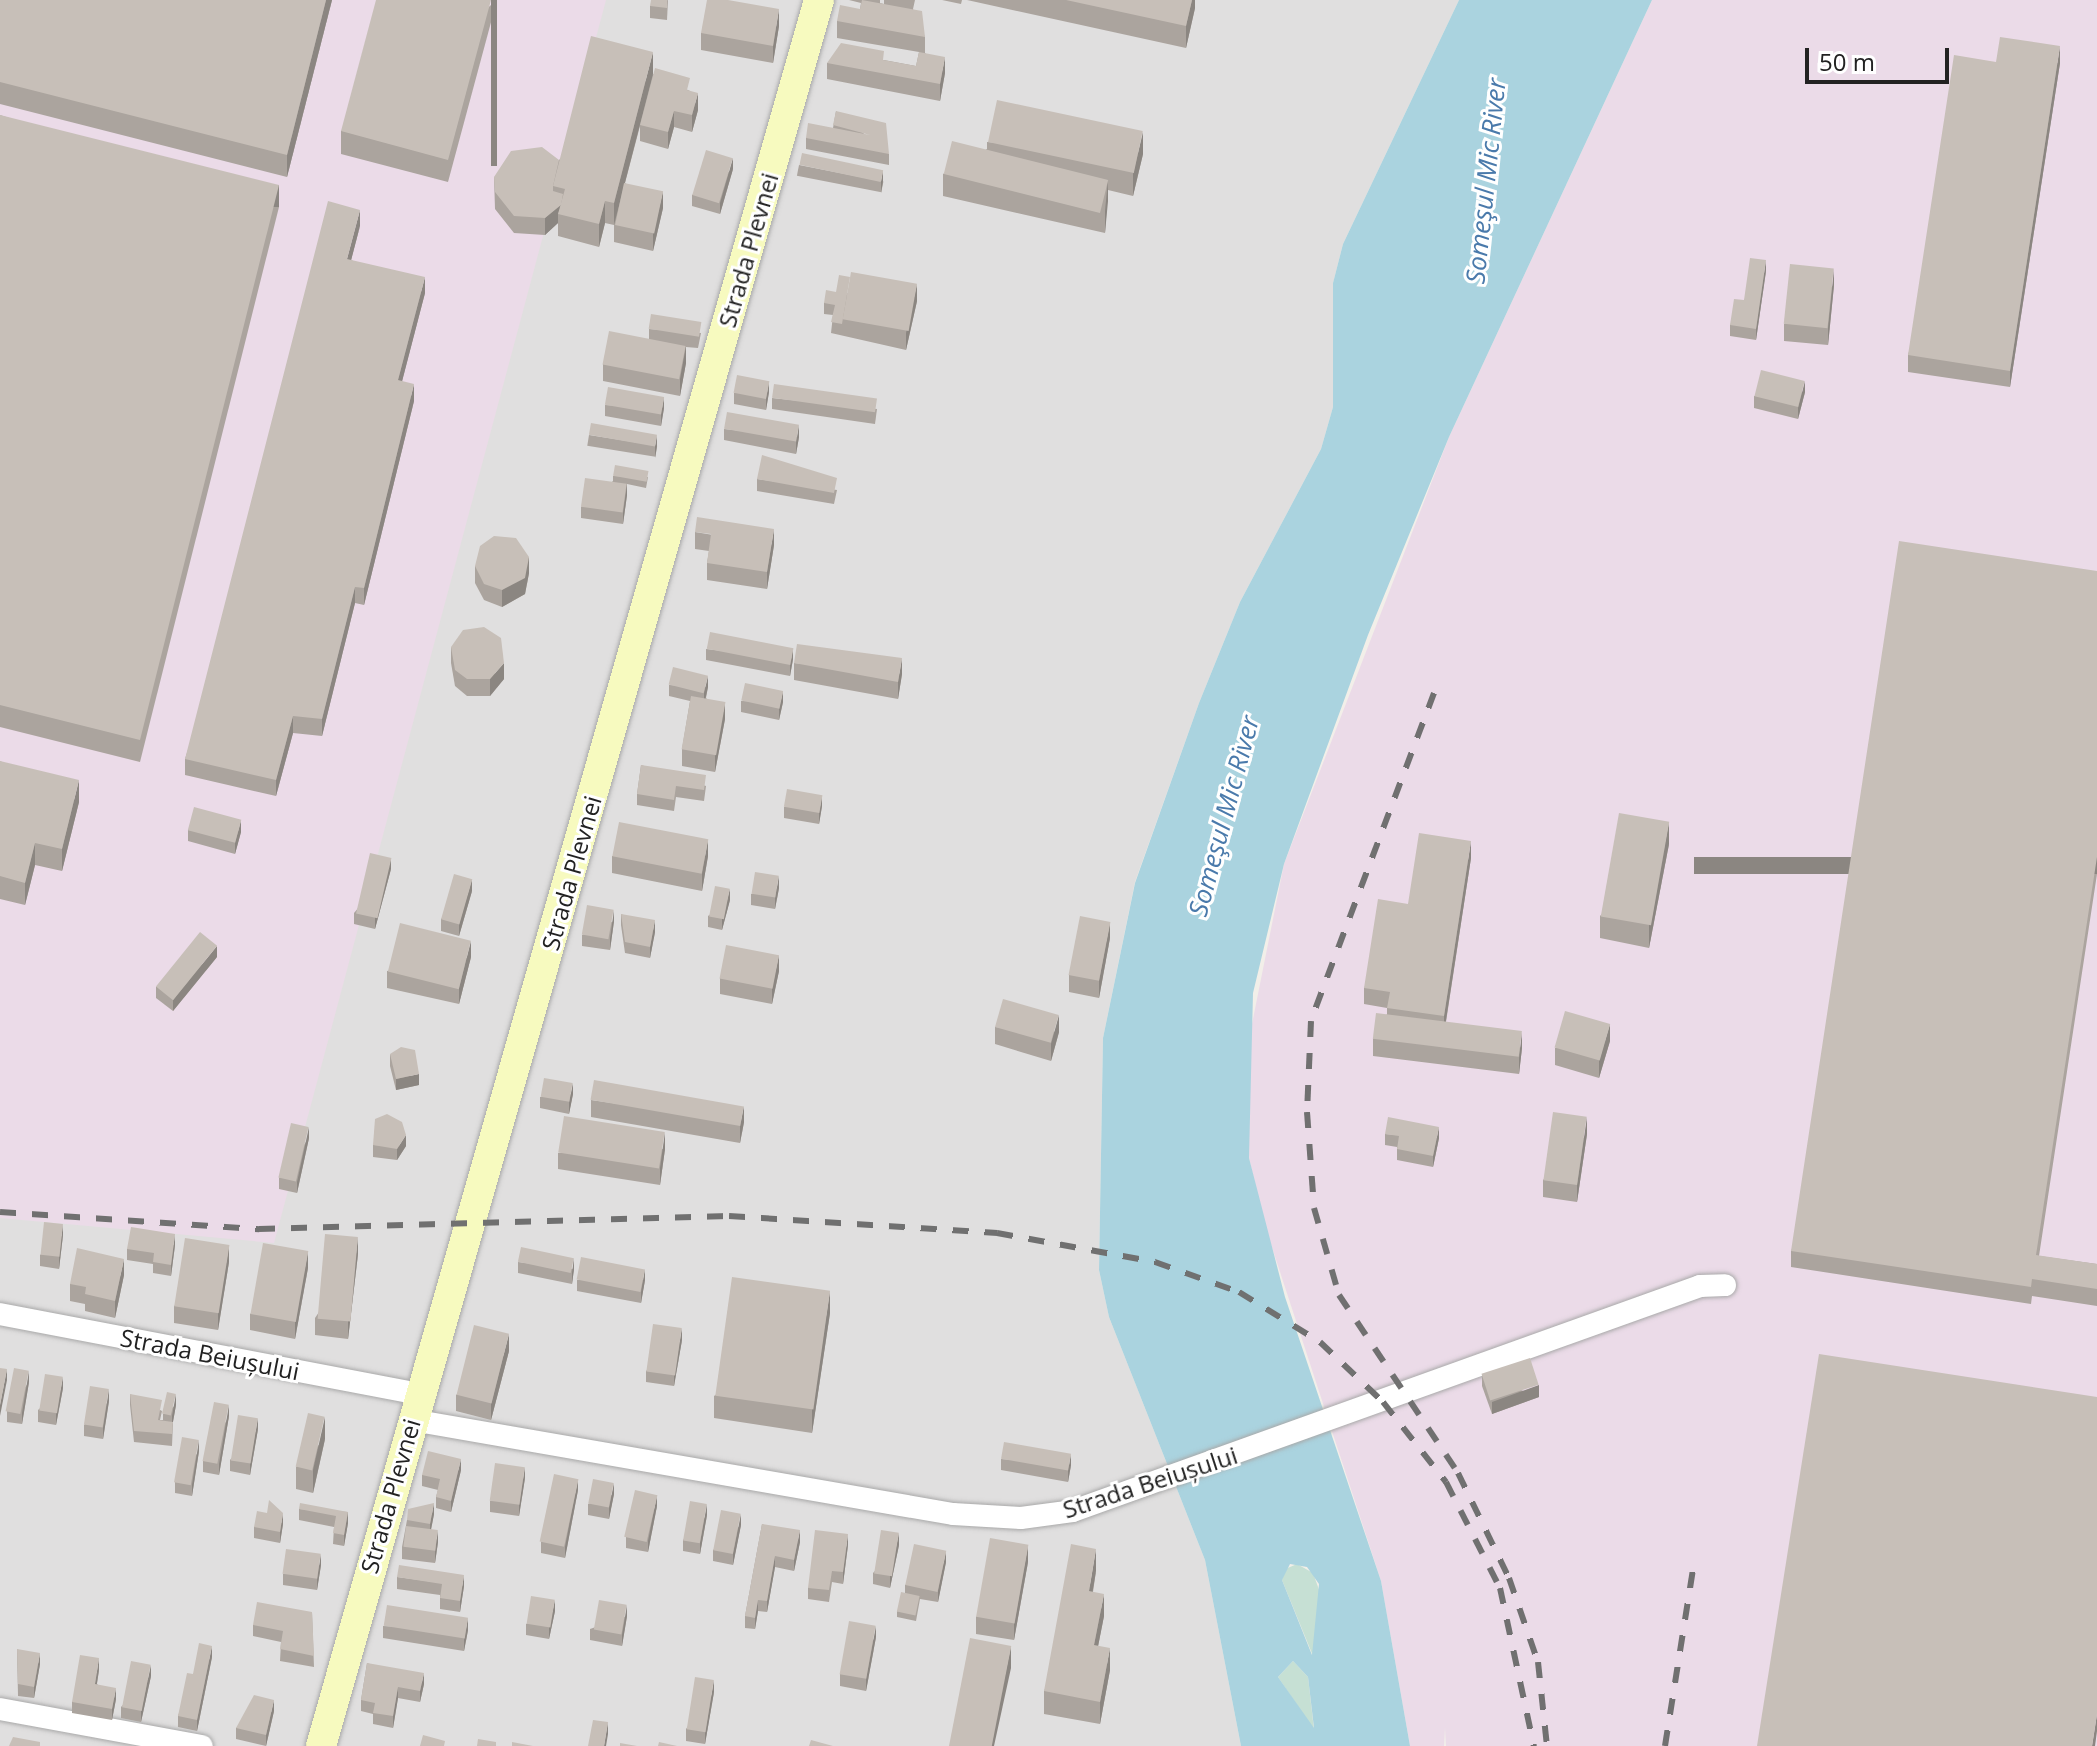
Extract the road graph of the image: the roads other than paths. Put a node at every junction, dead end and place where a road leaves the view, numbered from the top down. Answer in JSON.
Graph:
{"nodes":[{"id":1,"x":819,"y":0,"type":"edge"},
{"id":2,"x":1725,"y":1285,"type":"dead end"},
{"id":3,"x":0,"y":1314,"type":"edge"},
{"id":4,"x":416,"y":1407,"type":"junction"},
{"id":5,"x":0,"y":1709,"type":"edge"},
{"id":6,"x":202,"y":1746,"type":"edge"},
{"id":7,"x":321,"y":1746,"type":"edge"}],
"edges":[{"from":1,"to":4,"type":"main road","name":"Strada Plevnei"},
{"from":2,"to":4,"type":"street","name":"Strada Beiușului"},
{"from":3,"to":4,"type":"street","name":"Strada Beiușului"},
{"from":4,"to":7,"type":"main road","name":"Strada Plevnei"},
{"from":5,"to":6,"type":"street"}]}
